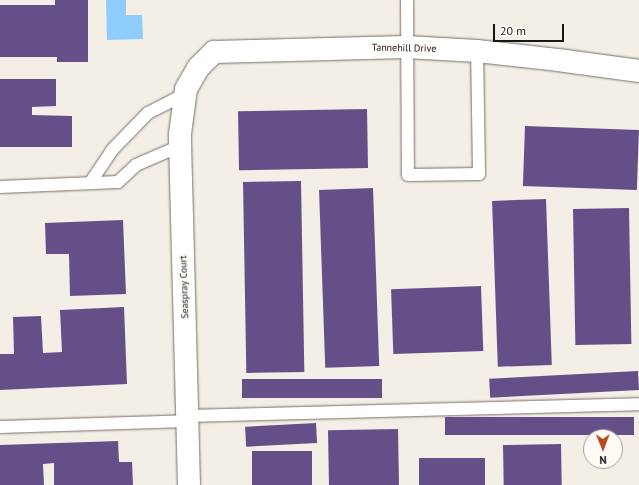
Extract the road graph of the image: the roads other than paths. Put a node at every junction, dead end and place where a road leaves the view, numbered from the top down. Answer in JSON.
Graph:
{"nodes":[{"id":1,"x":407,"y":0,"type":"edge"},
{"id":2,"x":406,"y":47,"type":"junction"},
{"id":3,"x":477,"y":51,"type":"junction"},
{"id":4,"x":639,"y":72,"type":"edge"},
{"id":5,"x":186,"y":92,"type":"junction"},
{"id":6,"x":180,"y":146,"type":"junction"},
{"id":7,"x":98,"y":168,"type":"junction"},
{"id":8,"x":90,"y":183,"type":"junction"},
{"id":9,"x":109,"y":183,"type":"junction"},
{"id":10,"x":0,"y":187,"type":"edge"},
{"id":11,"x":639,"y":404,"type":"edge"},
{"id":12,"x":187,"y":419,"type":"junction"},
{"id":13,"x":0,"y":427,"type":"edge"},
{"id":14,"x":189,"y":485,"type":"edge"}],
"edges":[{"from":1,"to":2,"type":"lane"},
{"from":2,"to":3,"type":"street","name":"Tannehill Drive"},
{"from":2,"to":3,"type":"lane"},
{"from":2,"to":5,"type":"street","name":"Tannehill Drive"},
{"from":3,"to":4,"type":"street","name":"Tannehill Drive"},
{"from":5,"to":6,"type":"street","name":"Seaspray Court"},
{"from":5,"to":7,"type":"lane"},
{"from":6,"to":9,"type":"lane"},
{"from":6,"to":12,"type":"street","name":"Seaspray Court"},
{"from":7,"to":8,"type":"lane"},
{"from":7,"to":9,"type":"lane"},
{"from":8,"to":9,"type":"lane"},
{"from":8,"to":10,"type":"lane"},
{"from":11,"to":12,"type":"lane"},
{"from":12,"to":13,"type":"lane"},
{"from":12,"to":14,"type":"street","name":"Seaspray Court"}]}
